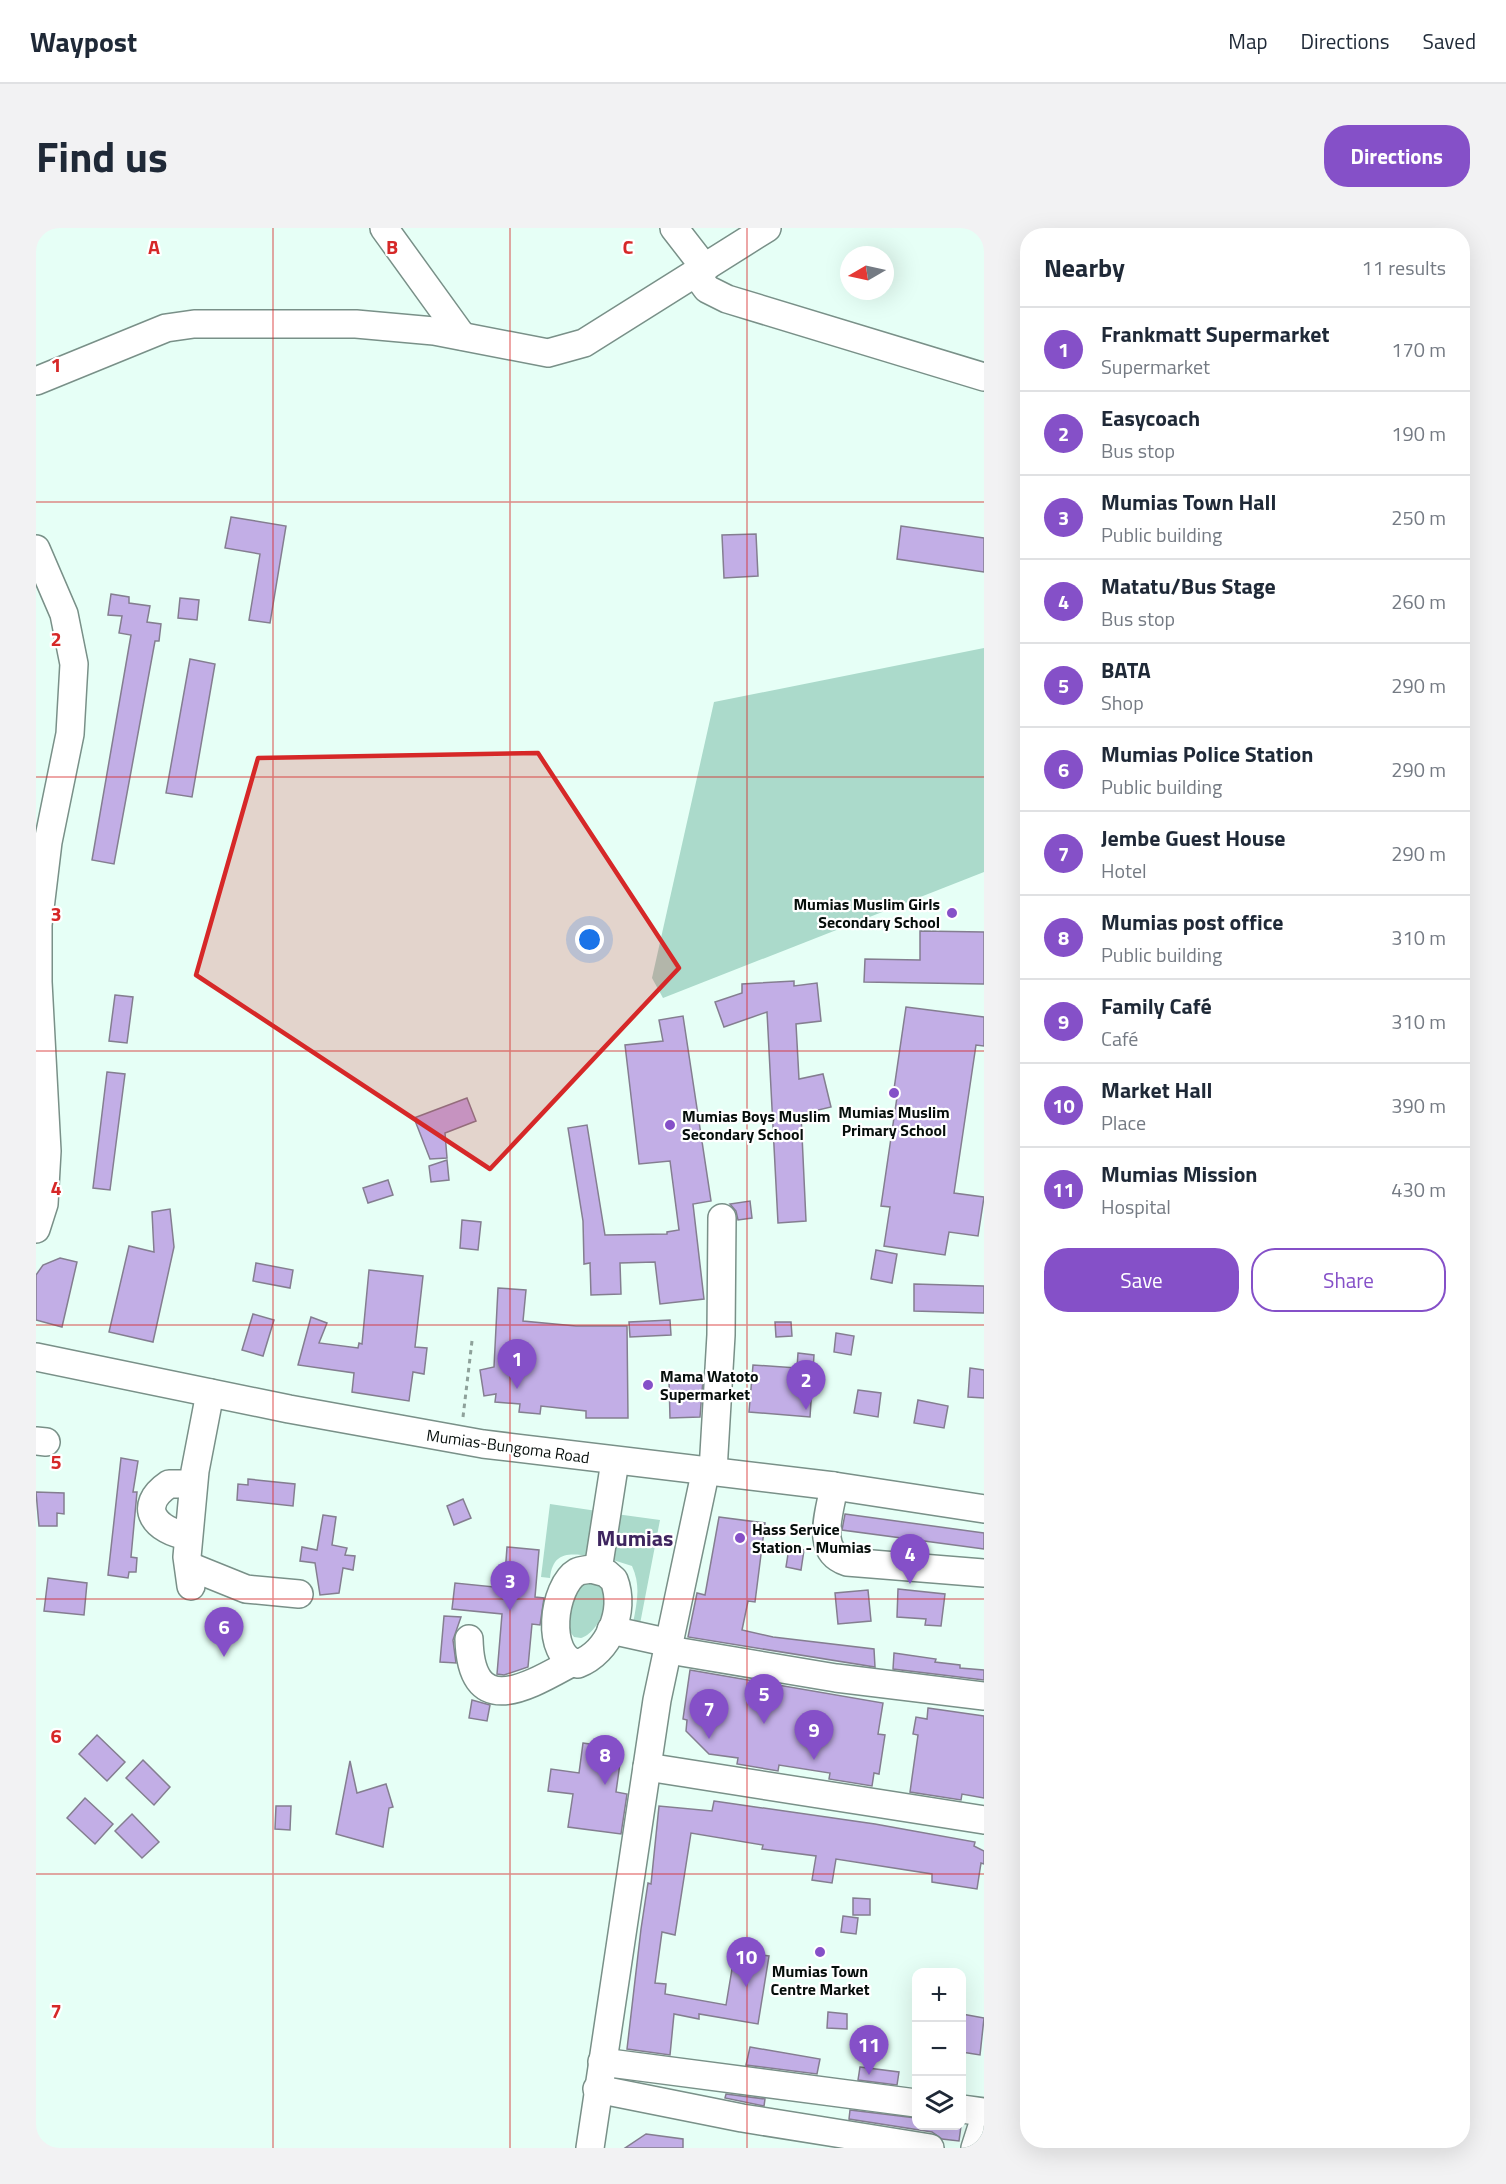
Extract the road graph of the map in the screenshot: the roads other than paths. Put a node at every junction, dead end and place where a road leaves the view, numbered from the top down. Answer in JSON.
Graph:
{"nodes":[{"id":1,"x":384,"y":228,"type":"edge"},
{"id":2,"x":674,"y":228,"type":"edge"},
{"id":3,"x":767,"y":228,"type":"edge"},
{"id":4,"x":700,"y":271,"type":"junction"},
{"id":5,"x":462,"y":336,"type":"junction"},
{"id":6,"x":984,"y":377,"type":"edge"},
{"id":7,"x":36,"y":381,"type":"edge"},
{"id":8,"x":36,"y":549,"type":"edge"},
{"id":9,"x":722,"y":1218,"type":"dead end"},
{"id":10,"x":36,"y":1229,"type":"edge"},
{"id":11,"x":36,"y":1357,"type":"edge"},
{"id":12,"x":210,"y":1393,"type":"junction"},
{"id":13,"x":615,"y":1461,"type":"junction"},
{"id":14,"x":709,"y":1470,"type":"junction"},
{"id":15,"x":193,"y":1484,"type":"junction"},
{"id":16,"x":834,"y":1486,"type":"junction"},
{"id":17,"x":984,"y":1509,"type":"edge"},
{"id":18,"x":188,"y":1536,"type":"junction"},
{"id":19,"x":598,"y":1570,"type":"junction"},
{"id":20,"x":984,"y":1573,"type":"edge"},
{"id":21,"x":298,"y":1594,"type":"dead end"},
{"id":22,"x":611,"y":1630,"type":"junction"},
{"id":23,"x":469,"y":1639,"type":"dead end"},
{"id":24,"x":670,"y":1647,"type":"junction"},
{"id":25,"x":571,"y":1663,"type":"junction"},
{"id":26,"x":984,"y":1696,"type":"edge"},
{"id":27,"x":647,"y":1767,"type":"junction"},
{"id":28,"x":984,"y":1820,"type":"edge"},
{"id":29,"x":602,"y":2062,"type":"junction"},
{"id":30,"x":597,"y":2089,"type":"junction"},
{"id":31,"x":912,"y":2102,"type":"edge"},
{"id":32,"x":966,"y":2110,"type":"edge"},
{"id":33,"x":984,"y":2112,"type":"edge"},
{"id":34,"x":984,"y":2120,"type":"edge"},
{"id":35,"x":918,"y":2147,"type":"edge"},
{"id":36,"x":590,"y":2148,"type":"edge"},
{"id":37,"x":975,"y":2148,"type":"edge"}],
"edges":[{"from":1,"to":5,"type":"street"},
{"from":2,"to":4,"type":"street"},
{"from":3,"to":4,"type":"street"},
{"from":4,"to":5,"type":"street"},
{"from":4,"to":6,"type":"street"},
{"from":5,"to":7,"type":"street"},
{"from":8,"to":10,"type":"street"},
{"from":9,"to":14,"type":"street"},
{"from":11,"to":12,"type":"street","name":"Mumias-Bungoma Road"},
{"from":12,"to":13,"type":"street","name":"Mumias-Bungoma Road"},
{"from":12,"to":15,"type":"street"},
{"from":13,"to":14,"type":"street","name":"Mumias-Bungoma Road"},
{"from":13,"to":19,"type":"street"},
{"from":14,"to":16,"type":"street","name":"Mumias-Bungoma Road"},
{"from":14,"to":24,"type":"street"},
{"from":15,"to":18,"type":"street"},
{"from":15,"to":18,"type":"street"},
{"from":16,"to":17,"type":"street","name":"Mumias-Bungoma Road"},
{"from":16,"to":20,"type":"street"},
{"from":18,"to":21,"type":"street"},
{"from":19,"to":22,"type":"street"},
{"from":19,"to":25,"type":"street"},
{"from":22,"to":24,"type":"street"},
{"from":22,"to":25,"type":"street"},
{"from":23,"to":25,"type":"street"},
{"from":24,"to":26,"type":"street"},
{"from":24,"to":27,"type":"street"},
{"from":27,"to":28,"type":"street"},
{"from":27,"to":29,"type":"street"},
{"from":29,"to":30,"type":"street"},
{"from":29,"to":31,"type":"street"},
{"from":30,"to":35,"type":"street"},
{"from":30,"to":36,"type":"street"},
{"from":32,"to":33,"type":"street"},
{"from":34,"to":37,"type":"street"}]}
